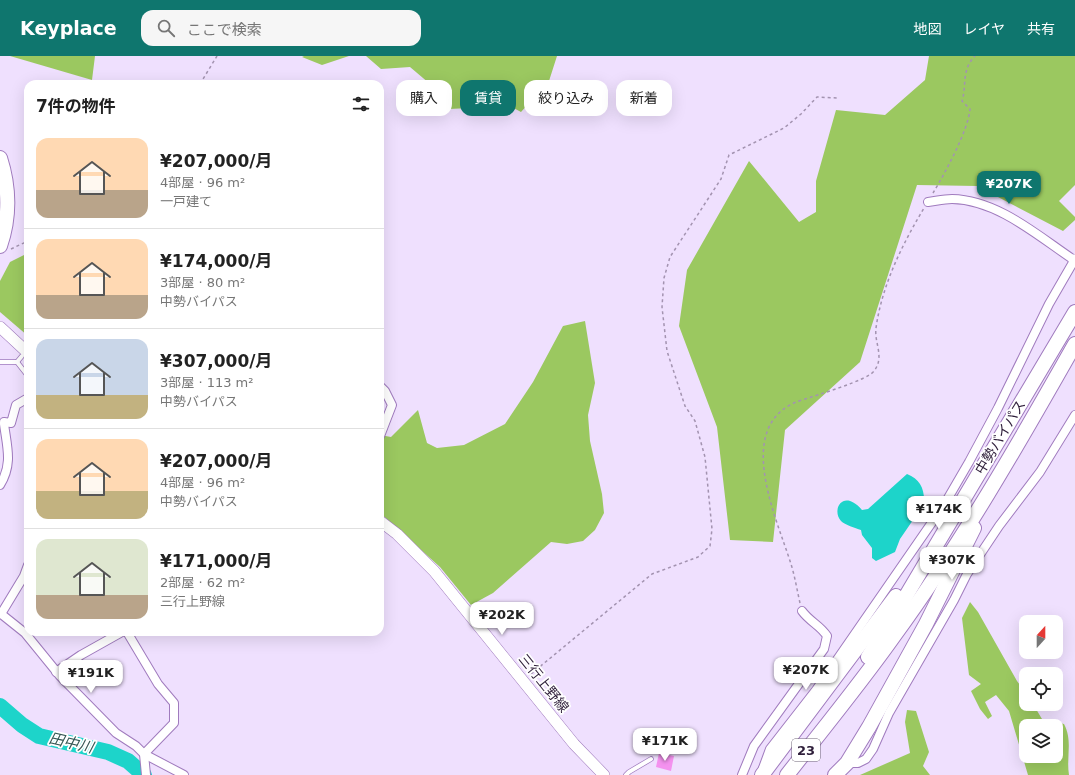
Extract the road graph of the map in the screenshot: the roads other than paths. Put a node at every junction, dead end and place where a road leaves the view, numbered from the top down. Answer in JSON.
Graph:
{"nodes":[{"id":1,"x":0,"y":158,"type":"edge"},
{"id":2,"x":928,"y":202,"type":"road end"},
{"id":3,"x":3,"y":248,"type":"edge"},
{"id":4,"x":1075,"y":260,"type":"edge"},
{"id":5,"x":1075,"y":312,"type":"edge"},
{"id":6,"x":0,"y":327,"type":"edge"},
{"id":7,"x":1075,"y":344,"type":"edge"},
{"id":8,"x":24,"y":353,"type":"edge"},
{"id":9,"x":24,"y":355,"type":"edge"},
{"id":10,"x":0,"y":362,"type":"edge"},
{"id":11,"x":17,"y":362,"type":"junction"},
{"id":12,"x":24,"y":371,"type":"edge"},
{"id":13,"x":384,"y":390,"type":"edge"},
{"id":14,"x":24,"y":400,"type":"edge"},
{"id":15,"x":1075,"y":415,"type":"edge"},
{"id":16,"x":384,"y":426,"type":"edge"},
{"id":17,"x":1024,"y":434,"type":"junction"},
{"id":18,"x":0,"y":485,"type":"edge"},
{"id":19,"x":957,"y":509,"type":"junction"},
{"id":20,"x":384,"y":524,"type":"edge"},
{"id":21,"x":24,"y":576,"type":"edge"},
{"id":22,"x":802,"y":611,"type":"road end"},
{"id":23,"x":1,"y":615,"type":"edge"},
{"id":24,"x":24,"y":632,"type":"edge"},
{"id":25,"x":27,"y":636,"type":"edge"},
{"id":26,"x":115,"y":636,"type":"edge"},
{"id":27,"x":129,"y":636,"type":"edge"},
{"id":28,"x":56,"y":672,"type":"junction"},
{"id":29,"x":825,"y":726,"type":"junction"},
{"id":30,"x":145,"y":757,"type":"junction"},
{"id":31,"x":650,"y":759,"type":"dead end"},
{"id":32,"x":847,"y":764,"type":"junction"},
{"id":33,"x":146,"y":775,"type":"edge"},
{"id":34,"x":184,"y":775,"type":"edge"},
{"id":35,"x":604,"y":775,"type":"edge"},
{"id":36,"x":626,"y":775,"type":"edge"},
{"id":37,"x":742,"y":775,"type":"edge"},
{"id":38,"x":762,"y":775,"type":"edge"},
{"id":39,"x":787,"y":775,"type":"edge"},
{"id":40,"x":835,"y":775,"type":"edge"}],
"edges":[{"from":1,"to":3,"type":"highway"},
{"from":2,"to":4,"type":"street"},
{"from":4,"to":38,"type":"street"},
{"from":5,"to":19,"type":"highway","name":"中勢バイパス","number":"23"},
{"from":6,"to":8,"type":"main road"},
{"from":7,"to":17,"type":"highway","name":"中勢バイパス","number":"23"},
{"from":9,"to":11,"type":"lane"},
{"from":10,"to":11,"type":"lane"},
{"from":11,"to":12,"type":"lane"},
{"from":13,"to":16,"type":"street"},
{"from":14,"to":18,"type":"street"},
{"from":15,"to":32,"type":"street"},
{"from":17,"to":29,"type":"highway","name":"中勢バイパス","number":"23"},
{"from":17,"to":32,"type":"highway"},
{"from":19,"to":29,"type":"highway","name":"中勢バイパス","number":"23"},
{"from":19,"to":38,"type":"highway"},
{"from":20,"to":35,"type":"main road","name":"三行上野線"},
{"from":21,"to":23,"type":"street"},
{"from":22,"to":37,"type":"street"},
{"from":23,"to":24,"type":"street"},
{"from":25,"to":28,"type":"street"},
{"from":26,"to":28,"type":"street"},
{"from":27,"to":30,"type":"street"},
{"from":28,"to":30,"type":"street"},
{"from":29,"to":39,"type":"highway","name":"中勢バイパス","number":"23"},
{"from":30,"to":33,"type":"street"},
{"from":30,"to":34,"type":"street"},
{"from":31,"to":36,"type":"lane"},
{"from":32,"to":40,"type":"highway"}]}
